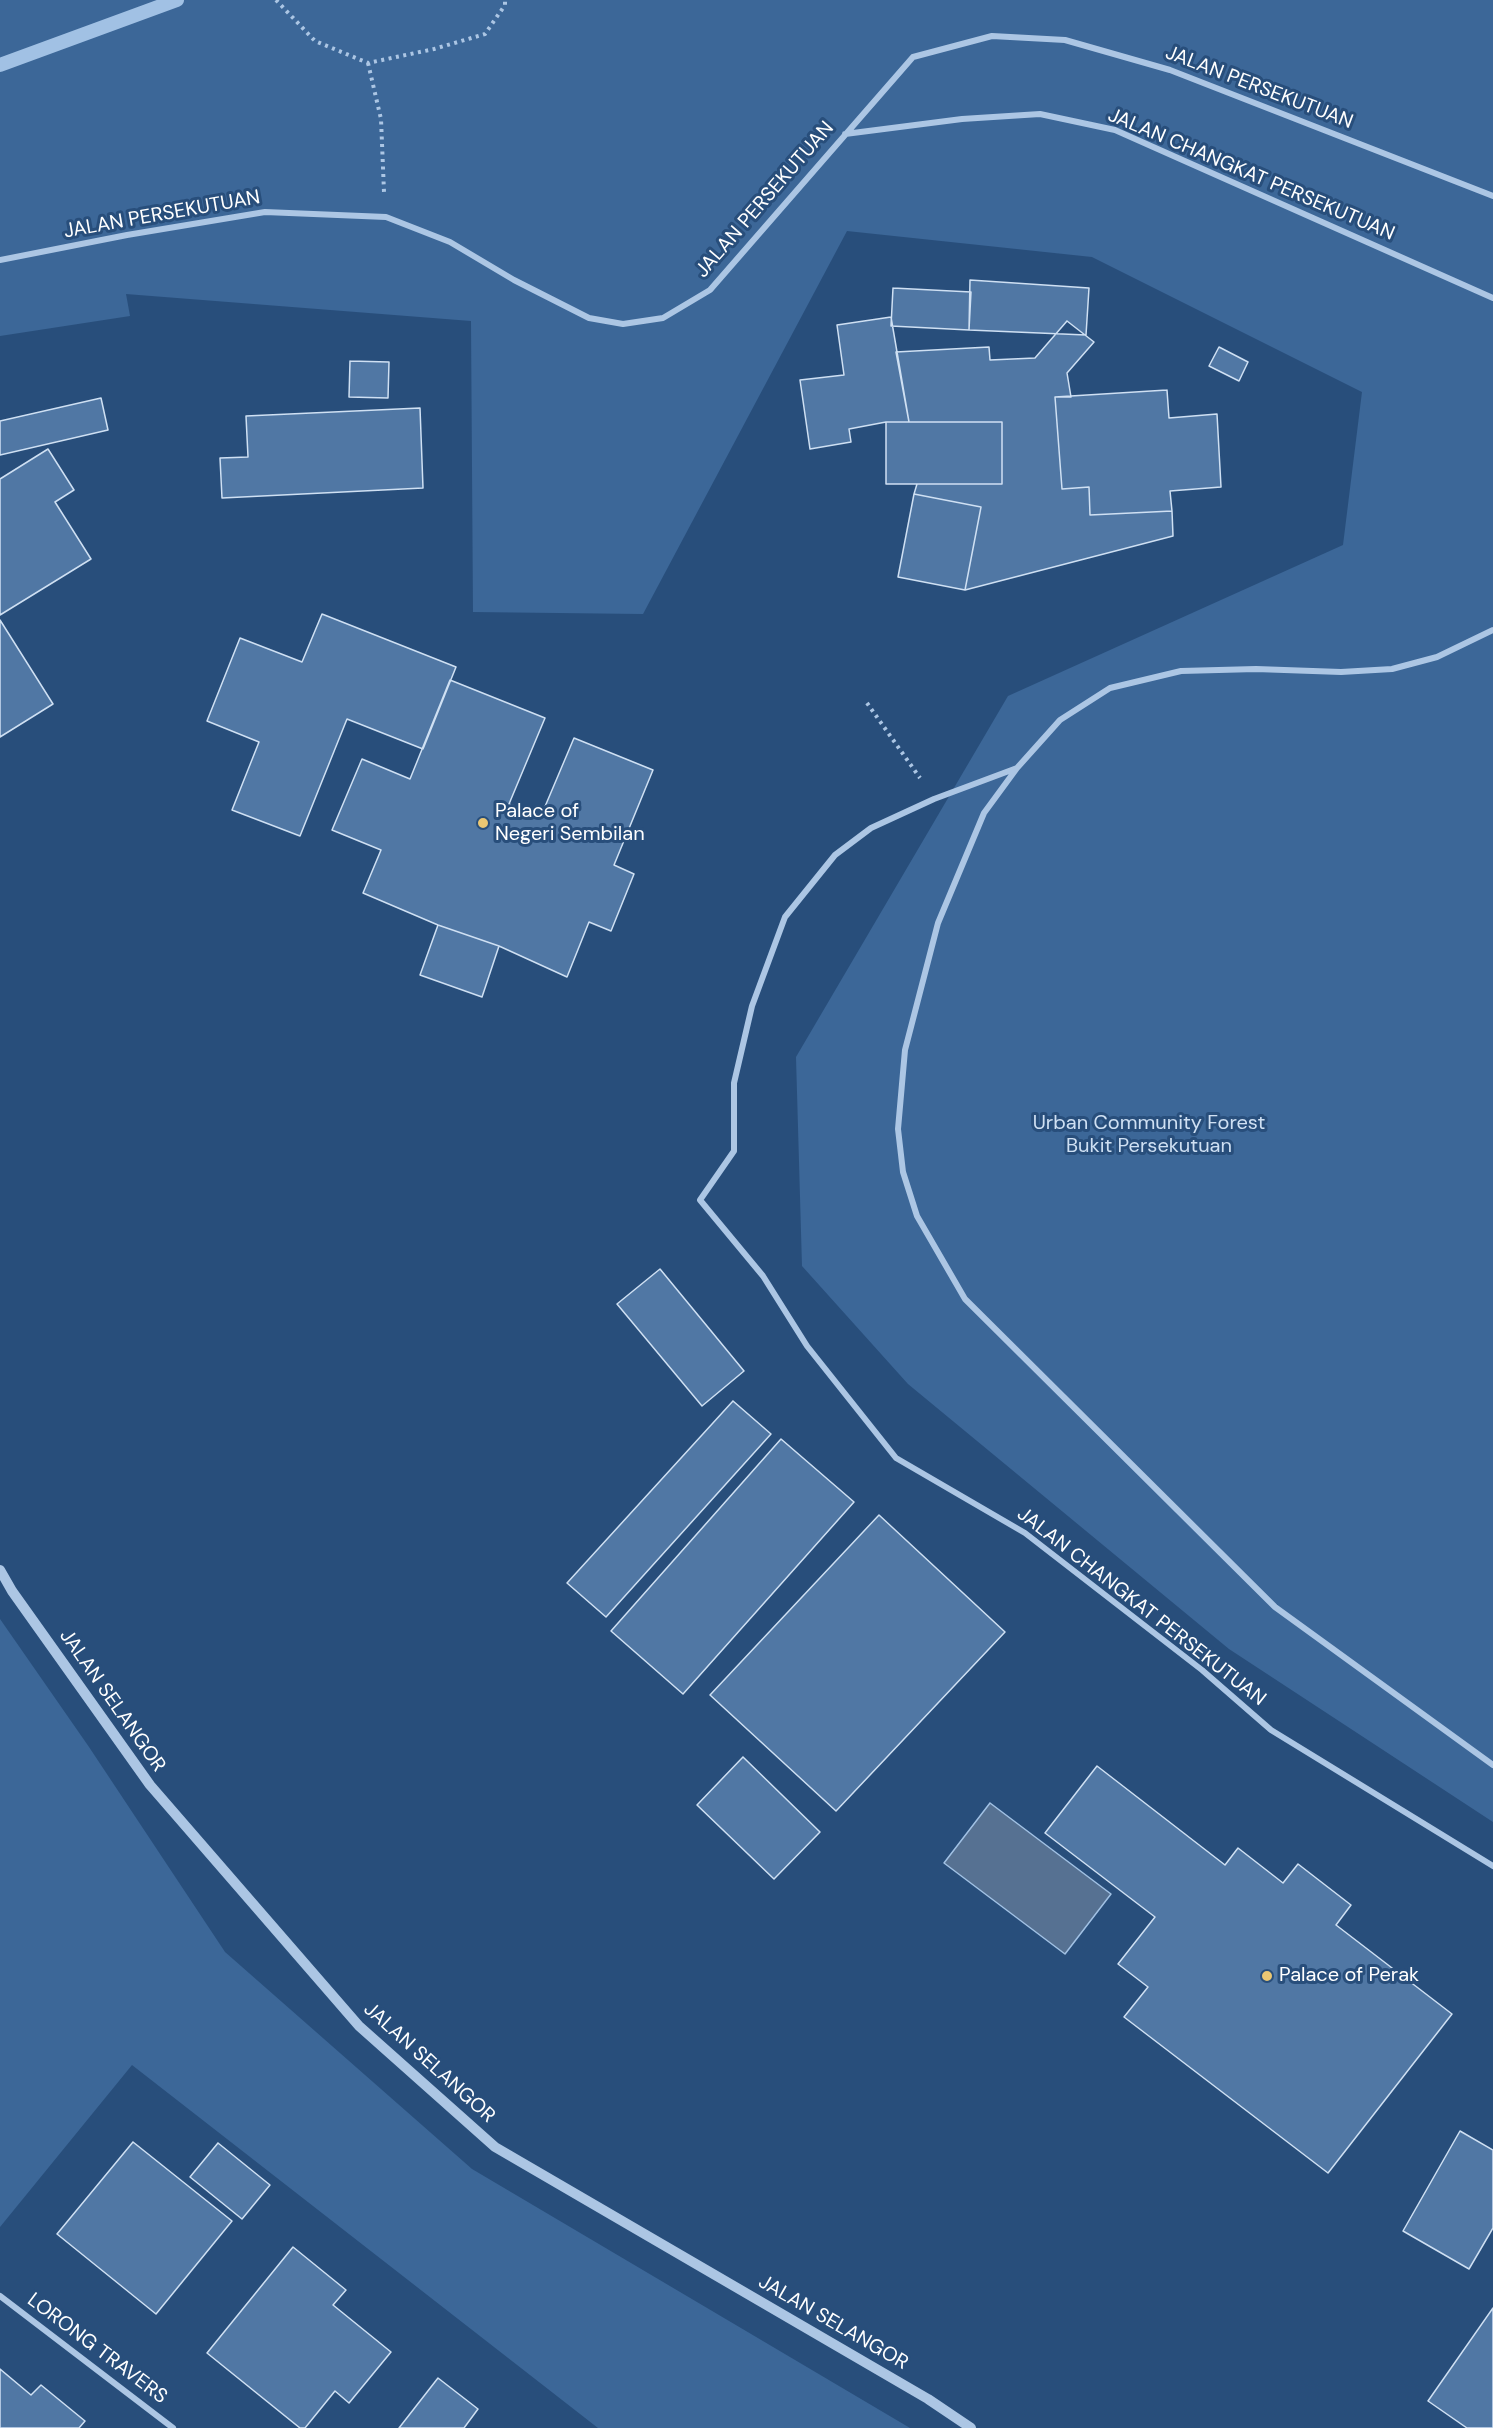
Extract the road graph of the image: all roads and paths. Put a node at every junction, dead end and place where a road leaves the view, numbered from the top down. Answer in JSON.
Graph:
{"nodes":[{"id":1,"x":276,"y":0,"type":"edge"},
{"id":2,"x":504,"y":0,"type":"edge"},
{"id":3,"x":368,"y":63,"type":"junction"},
{"id":4,"x":845,"y":134,"type":"junction"},
{"id":5,"x":1493,"y":196,"type":"edge"},
{"id":6,"x":386,"y":217,"type":"junction"},
{"id":7,"x":0,"y":260,"type":"edge"},
{"id":8,"x":1493,"y":298,"type":"edge"},
{"id":9,"x":1493,"y":630,"type":"edge"},
{"id":10,"x":867,"y":703,"type":"dead end"},
{"id":11,"x":1017,"y":768,"type":"junction"},
{"id":12,"x":934,"y":799,"type":"junction"},
{"id":13,"x":0,"y":1570,"type":"edge"},
{"id":14,"x":1493,"y":1765,"type":"edge"},
{"id":15,"x":1493,"y":1866,"type":"edge"},
{"id":16,"x":0,"y":2296,"type":"edge"},
{"id":17,"x":173,"y":2428,"type":"edge"},
{"id":18,"x":970,"y":2428,"type":"edge"}],
"edges":[{"from":1,"to":3,"type":"path"},
{"from":2,"to":3,"type":"path"},
{"from":3,"to":6,"type":"path"},
{"from":4,"to":5,"type":"street","name":"JALAN PERSEKUTUAN"},
{"from":4,"to":6,"type":"street","name":"JALAN PERSEKUTUAN"},
{"from":4,"to":8,"type":"street","name":"JALAN CHANGKAT PERSEKUTUAN"},
{"from":6,"to":7,"type":"street","name":"JALAN PERSEKUTUAN"},
{"from":9,"to":11,"type":"street","name":"JALAN CHANGKAT PERSEKUTUAN"},
{"from":10,"to":12,"type":"path"},
{"from":11,"to":12,"type":"street","name":"JALAN CHANGKAT PERSEKUTUAN"},
{"from":11,"to":14,"type":"street","name":"JALAN CHANGKAT PERSEKUTUAN"},
{"from":12,"to":15,"type":"street","name":"JALAN CHANGKAT PERSEKUTUAN"},
{"from":13,"to":18,"type":"street","name":"JALAN SELANGOR"},
{"from":16,"to":17,"type":"street","name":"LORONG TRAVERS"}]}
